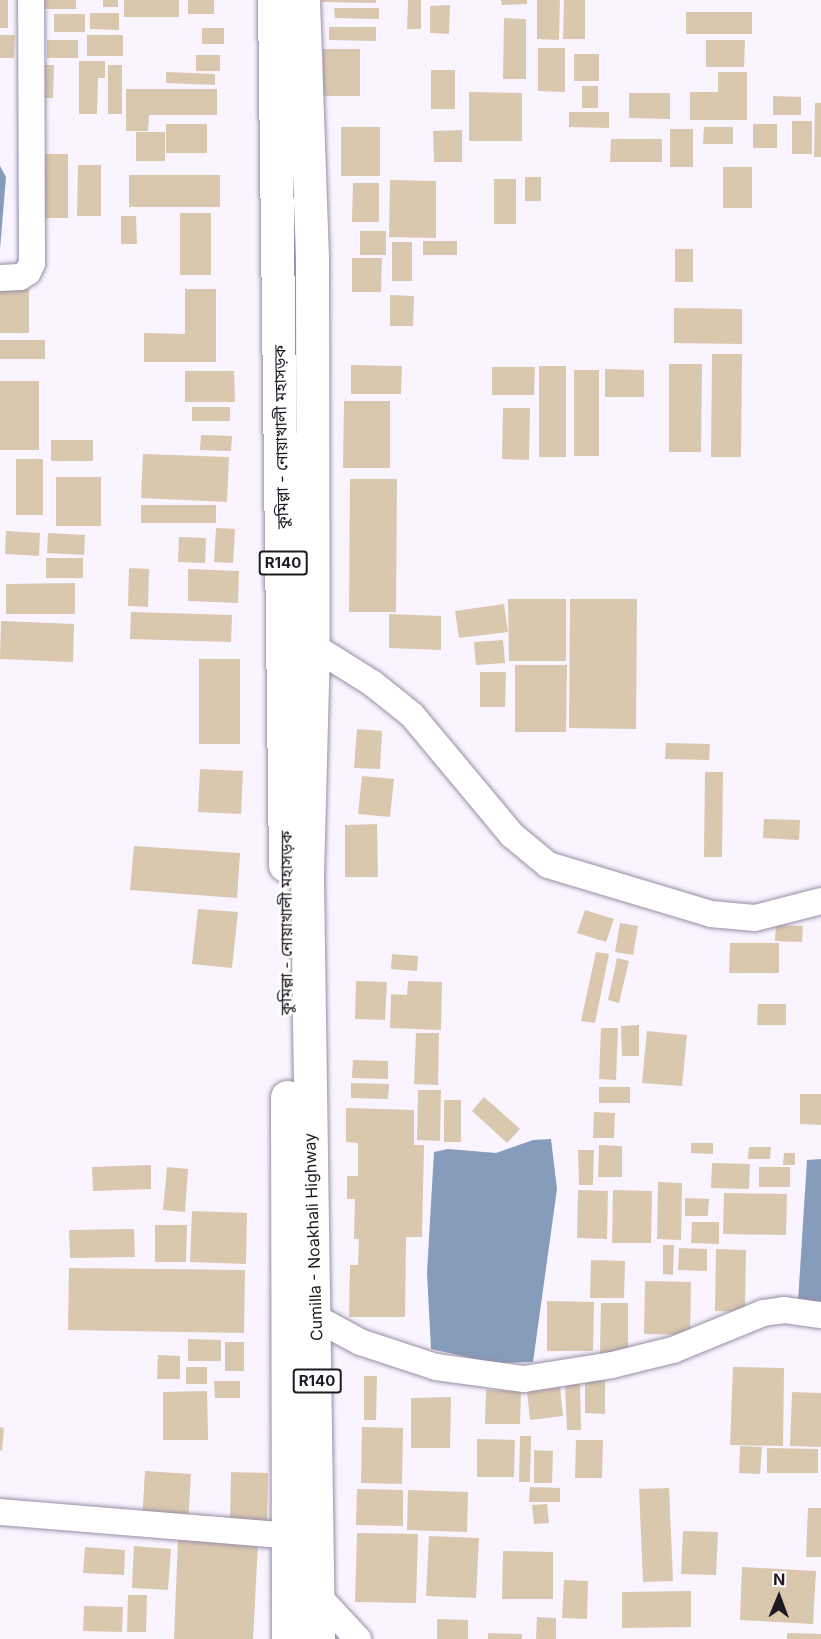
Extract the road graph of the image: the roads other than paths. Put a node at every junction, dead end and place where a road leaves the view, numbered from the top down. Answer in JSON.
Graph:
{"nodes":[{"id":1,"x":31,"y":0,"type":"edge"},
{"id":2,"x":274,"y":0,"type":"edge"},
{"id":3,"x":303,"y":0,"type":"edge"},
{"id":4,"x":0,"y":278,"type":"edge"},
{"id":5,"x":313,"y":646,"type":"junction"},
{"id":6,"x":821,"y":901,"type":"edge"},
{"id":7,"x":298,"y":1125,"type":"junction"},
{"id":8,"x":821,"y":1315,"type":"edge"},
{"id":9,"x":316,"y":1318,"type":"junction"},
{"id":10,"x":0,"y":1512,"type":"edge"},
{"id":11,"x":290,"y":1536,"type":"junction"},
{"id":12,"x":318,"y":1596,"type":"junction"},
{"id":13,"x":288,"y":1639,"type":"edge"},
{"id":14,"x":318,"y":1639,"type":"edge"},
{"id":15,"x":357,"y":1639,"type":"edge"}],
"edges":[{"from":1,"to":4,"type":"street"},
{"from":2,"to":7,"type":"main road","name":"কুমিল্লা - নোয়াখালী মহাসড়ক","number":"R140"},
{"from":3,"to":5,"type":"main road","name":"কুমিল্লা - নোয়াখালী মহাসড়ক","number":"R140"},
{"from":5,"to":6,"type":"street"},
{"from":5,"to":7,"type":"main road","name":"কুমিল্লা - নোয়াখালী মহাসড়ক","number":"R140"},
{"from":7,"to":9,"type":"main road","name":"Cumilla - Noakhali Highway","number":"R140"},
{"from":7,"to":11,"type":"main road","name":"Cumilla - Noakhali Highway","number":"R140"},
{"from":8,"to":9,"type":"street"},
{"from":9,"to":12,"type":"main road","name":"Cumilla - Noakhali Highway","number":"R140"},
{"from":10,"to":11,"type":"street"},
{"from":11,"to":13,"type":"main road","name":"Cumilla - Noakhali Highway","number":"R140"},
{"from":12,"to":14,"type":"main road","name":"Cumilla - Noakhali Highway","number":"R140"},
{"from":12,"to":15,"type":"street"}]}
